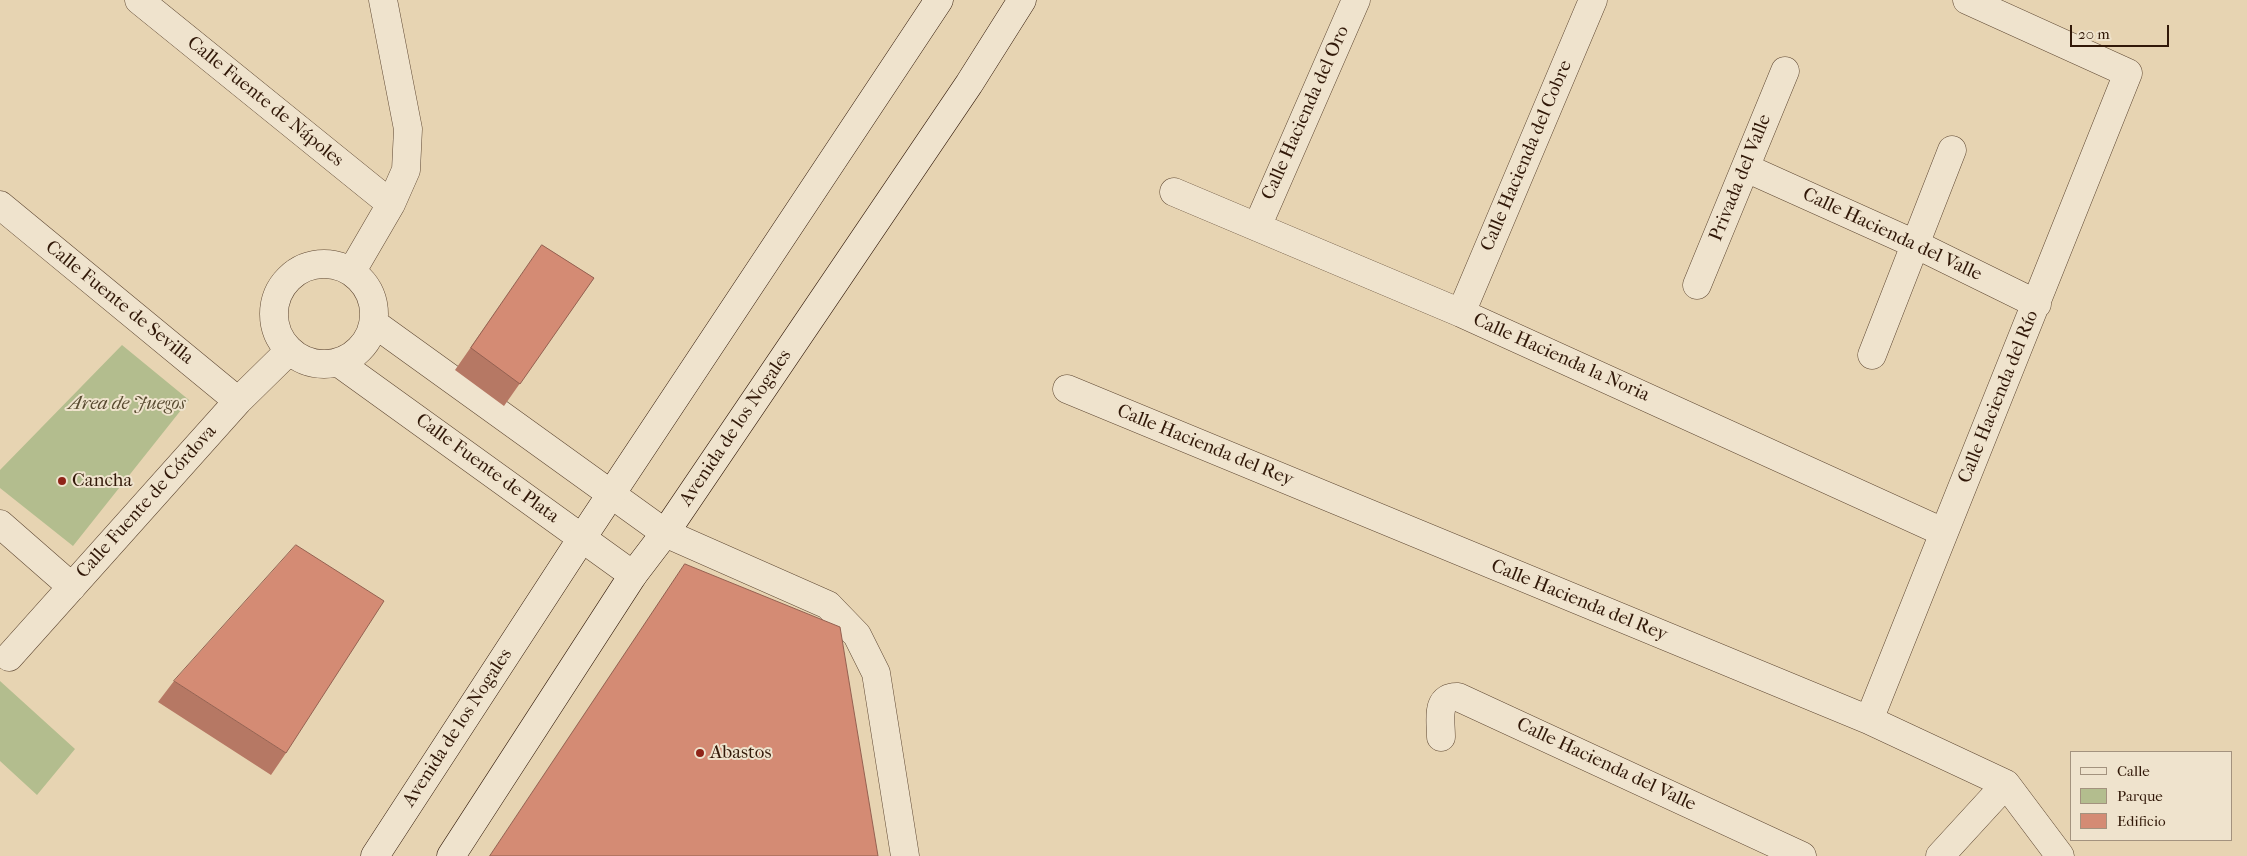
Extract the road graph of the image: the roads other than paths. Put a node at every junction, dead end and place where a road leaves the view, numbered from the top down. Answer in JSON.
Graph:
{"nodes":[{"id":1,"x":139,"y":0,"type":"edge"},
{"id":2,"x":383,"y":0,"type":"edge"},
{"id":3,"x":939,"y":0,"type":"edge"},
{"id":4,"x":1022,"y":0,"type":"edge"},
{"id":5,"x":1356,"y":0,"type":"edge"},
{"id":6,"x":1593,"y":0,"type":"edge"},
{"id":7,"x":1967,"y":0,"type":"edge"},
{"id":8,"x":1785,"y":71,"type":"dead end"},
{"id":9,"x":1952,"y":150,"type":"dead end"},
{"id":10,"x":1746,"y":168,"type":"junction"},
{"id":11,"x":1174,"y":192,"type":"dead end"},
{"id":12,"x":391,"y":204,"type":"junction"},
{"id":13,"x":0,"y":205,"type":"edge"},
{"id":14,"x":1257,"y":226,"type":"junction"},
{"id":15,"x":1915,"y":244,"type":"junction"},
{"id":16,"x":352,"y":271,"type":"junction"},
{"id":17,"x":1697,"y":285,"type":"dead end"},
{"id":18,"x":2037,"y":304,"type":"junction"},
{"id":19,"x":1461,"y":312,"type":"junction"},
{"id":20,"x":375,"y":324,"type":"junction"},
{"id":21,"x":289,"y":351,"type":"junction"},
{"id":22,"x":1872,"y":355,"type":"dead end"},
{"id":23,"x":339,"y":363,"type":"junction"},
{"id":24,"x":1067,"y":389,"type":"dead end"},
{"id":25,"x":238,"y":401,"type":"junction"},
{"id":26,"x":612,"y":494,"type":"junction"},
{"id":27,"x":0,"y":524,"type":"edge"},
{"id":28,"x":1944,"y":532,"type":"junction"},
{"id":29,"x":666,"y":533,"type":"junction"},
{"id":30,"x":582,"y":538,"type":"junction"},
{"id":31,"x":633,"y":576,"type":"junction"},
{"id":32,"x":72,"y":587,"type":"junction"},
{"id":33,"x":9,"y":657,"type":"dead end"},
{"id":34,"x":1869,"y":720,"type":"junction"},
{"id":35,"x":1441,"y":737,"type":"dead end"},
{"id":36,"x":2006,"y":784,"type":"junction"},
{"id":37,"x":375,"y":856,"type":"edge"},
{"id":38,"x":451,"y":856,"type":"edge"},
{"id":39,"x":905,"y":856,"type":"edge"},
{"id":40,"x":1802,"y":856,"type":"edge"},
{"id":41,"x":1940,"y":856,"type":"edge"},
{"id":42,"x":2060,"y":856,"type":"edge"}],
"edges":[{"from":1,"to":12,"type":"street","name":"Calle Fuente de Nápoles"},
{"from":2,"to":12,"type":"street"},
{"from":3,"to":26,"type":"street","name":"Avenida de los Nogales"},
{"from":4,"to":29,"type":"street","name":"Avenida de los Nogales"},
{"from":5,"to":14,"type":"street","name":"Calle Hacienda del Oro"},
{"from":6,"to":19,"type":"street","name":"Calle Hacienda del Cobre"},
{"from":7,"to":18,"type":"street","name":"Calle Hacienda del Río"},
{"from":8,"to":10,"type":"street","name":"Privada del Valle"},
{"from":9,"to":15,"type":"street"},
{"from":10,"to":15,"type":"street","name":"Calle Hacienda del Valle"},
{"from":10,"to":17,"type":"street","name":"Privada del Valle"},
{"from":11,"to":14,"type":"street","name":"Calle Hacienda la Noria"},
{"from":12,"to":16,"type":"street"},
{"from":13,"to":25,"type":"street","name":"Calle Fuente de Sevilla"},
{"from":14,"to":19,"type":"street","name":"Calle Hacienda la Noria"},
{"from":15,"to":18,"type":"street","name":"Calle Hacienda del Valle"},
{"from":15,"to":22,"type":"street"},
{"from":16,"to":20,"type":"street"},
{"from":16,"to":21,"type":"street"},
{"from":18,"to":28,"type":"street","name":"Calle Hacienda del Río"},
{"from":19,"to":28,"type":"street","name":"Calle Hacienda la Noria"},
{"from":20,"to":23,"type":"street"},
{"from":20,"to":26,"type":"street"},
{"from":21,"to":23,"type":"street"},
{"from":21,"to":25,"type":"street","name":"Calle Fuente de Córdova"},
{"from":23,"to":30,"type":"street","name":"Calle Fuente de Plata"},
{"from":24,"to":34,"type":"street","name":"Calle Hacienda del Rey"},
{"from":25,"to":32,"type":"street","name":"Calle Fuente de Córdova"},
{"from":26,"to":29,"type":"street"},
{"from":26,"to":30,"type":"street","name":"Avenida de los Nogales"},
{"from":27,"to":32,"type":"street"},
{"from":28,"to":34,"type":"street","name":"Calle Hacienda del Río"},
{"from":29,"to":31,"type":"street","name":"Avenida de los Nogales"},
{"from":29,"to":39,"type":"street"},
{"from":30,"to":31,"type":"street","name":"Calle Fuente de Plata"},
{"from":30,"to":37,"type":"street","name":"Avenida de los Nogales"},
{"from":31,"to":38,"type":"street","name":"Avenida de los Nogales"},
{"from":32,"to":33,"type":"street","name":"Calle Fuente de Córdova"},
{"from":34,"to":36,"type":"street","name":"Calle Hacienda del Rey"},
{"from":35,"to":40,"type":"street","name":"Calle Hacienda del Valle"},
{"from":36,"to":41,"type":"street"},
{"from":36,"to":42,"type":"street","name":"Calle Hacienda del Rey"}]}
